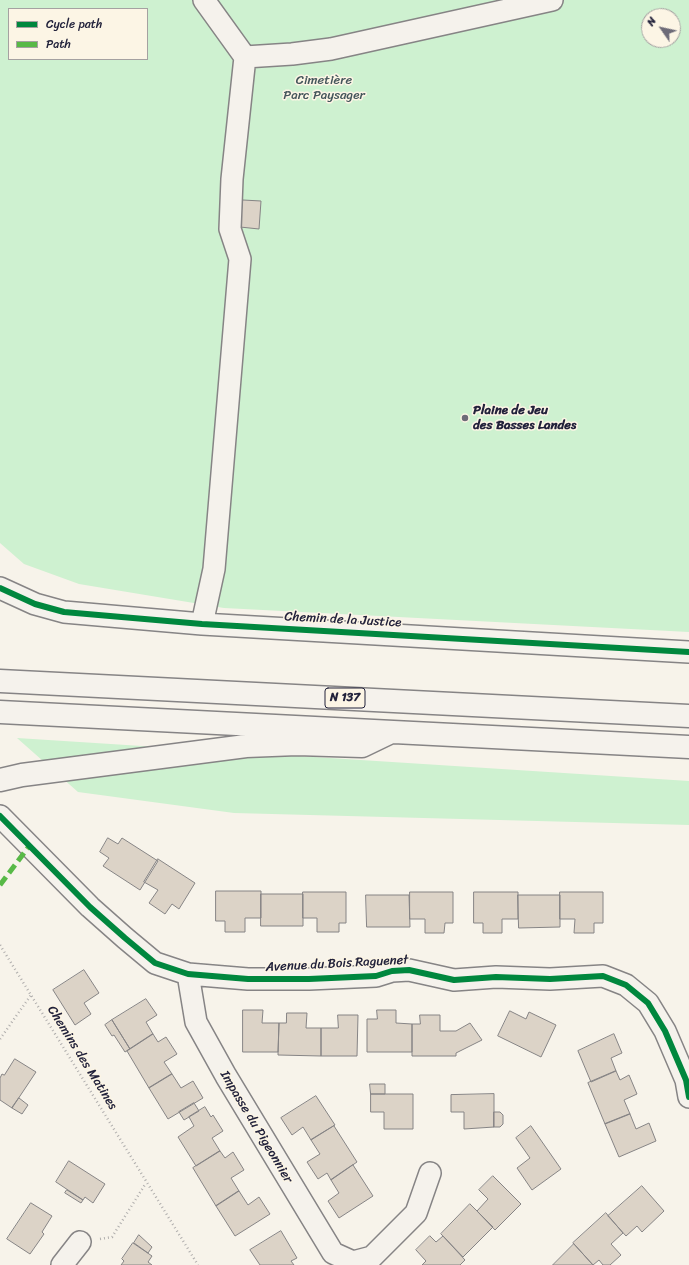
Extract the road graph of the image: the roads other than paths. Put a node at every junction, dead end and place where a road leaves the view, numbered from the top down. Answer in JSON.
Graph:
{"nodes":[{"id":1,"x":204,"y":0,"type":"edge"},
{"id":2,"x":552,"y":0,"type":"edge"},
{"id":3,"x":245,"y":57,"type":"junction"},
{"id":4,"x":0,"y":588,"type":"edge"},
{"id":5,"x":202,"y":624,"type":"junction"},
{"id":6,"x":689,"y":652,"type":"edge"},
{"id":7,"x":0,"y":681,"type":"edge"},
{"id":8,"x":0,"y":712,"type":"edge"},
{"id":9,"x":689,"y":716,"type":"edge"},
{"id":10,"x":390,"y":732,"type":"junction"},
{"id":11,"x":689,"y":747,"type":"edge"},
{"id":12,"x":0,"y":780,"type":"edge"},
{"id":13,"x":0,"y":816,"type":"edge"},
{"id":14,"x":188,"y":974,"type":"junction"},
{"id":15,"x":689,"y":1097,"type":"edge"},
{"id":16,"x":430,"y":1173,"type":"dead end"},
{"id":17,"x":80,"y":1242,"type":"road end"},
{"id":18,"x":353,"y":1264,"type":"edge"},
{"id":19,"x":62,"y":1265,"type":"edge"}],
"edges":[{"from":1,"to":3,"type":"street"},
{"from":2,"to":3,"type":"street"},
{"from":3,"to":5,"type":"street"},
{"from":4,"to":5,"type":"street","name":"Chemin de la Justice"},
{"from":5,"to":6,"type":"street","name":"Chemin de la Justice"},
{"from":7,"to":9,"type":"highway","number":"N 137"},
{"from":8,"to":10,"type":"highway"},
{"from":10,"to":11,"type":"highway"},
{"from":10,"to":12,"type":"highway"},
{"from":13,"to":14,"type":"street","name":"Avenue du Bois Raguenet"},
{"from":14,"to":15,"type":"street","name":"Avenue du Bois Raguenet"},
{"from":14,"to":18,"type":"street","name":"Impasse du Pigeonnier"},
{"from":16,"to":18,"type":"street","name":"Impasse du Pigeonnier"},
{"from":17,"to":19,"type":"street"}]}
